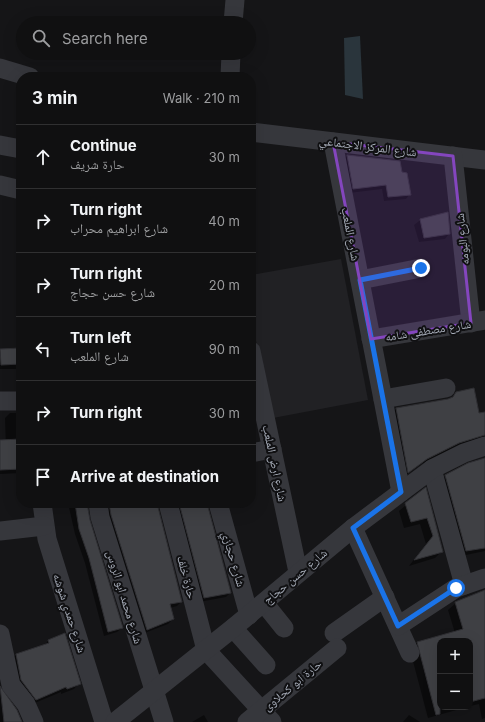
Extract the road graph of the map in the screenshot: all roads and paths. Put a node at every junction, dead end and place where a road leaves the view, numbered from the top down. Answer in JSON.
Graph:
{"nodes":[{"id":1,"x":235,"y":0,"type":"edge"},
{"id":2,"x":234,"y":16,"type":"edge"},
{"id":3,"x":231,"y":60,"type":"edge"},
{"id":4,"x":0,"y":68,"type":"edge"},
{"id":5,"x":230,"y":72,"type":"edge"},
{"id":6,"x":16,"y":73,"type":"edge"},
{"id":7,"x":256,"y":133,"type":"edge"},
{"id":8,"x":333,"y":142,"type":"junction"},
{"id":9,"x":0,"y":145,"type":"edge"},
{"id":10,"x":16,"y":148,"type":"edge"},
{"id":11,"x":453,"y":156,"type":"junction"},
{"id":12,"x":485,"y":160,"type":"edge"},
{"id":13,"x":421,"y":268,"type":"dead end"},
{"id":14,"x":360,"y":280,"type":"junction"},
{"id":15,"x":478,"y":321,"type":"edge"},
{"id":16,"x":371,"y":339,"type":"junction"},
{"id":17,"x":256,"y":376,"type":"edge"},
{"id":18,"x":446,"y":388,"type":"dead end"},
{"id":19,"x":383,"y":399,"type":"junction"},
{"id":20,"x":0,"y":401,"type":"edge"},
{"id":21,"x":16,"y":401,"type":"edge"},
{"id":22,"x":485,"y":446,"type":"edge"},
{"id":23,"x":272,"y":449,"type":"junction"},
{"id":24,"x":256,"y":452,"type":"edge"},
{"id":25,"x":432,"y":469,"type":"junction"},
{"id":26,"x":401,"y":492,"type":"junction"},
{"id":27,"x":42,"y":508,"type":"edge"},
{"id":28,"x":99,"y":508,"type":"edge"},
{"id":29,"x":169,"y":508,"type":"edge"},
{"id":30,"x":219,"y":508,"type":"edge"},
{"id":31,"x":44,"y":526,"type":"junction"},
{"id":32,"x":353,"y":528,"type":"junction"},
{"id":33,"x":0,"y":531,"type":"edge"},
{"id":34,"x":298,"y":572,"type":"junction"},
{"id":35,"x":485,"y":578,"type":"edge"},
{"id":36,"x":464,"y":585,"type":"junction"},
{"id":37,"x":385,"y":597,"type":"junction"},
{"id":38,"x":264,"y":603,"type":"junction"},
{"id":39,"x":249,"y":615,"type":"junction"},
{"id":40,"x":398,"y":626,"type":"junction"},
{"id":41,"x":234,"y":628,"type":"junction"},
{"id":42,"x":284,"y":628,"type":"dead end"},
{"id":43,"x":0,"y":634,"type":"edge"},
{"id":44,"x":206,"y":650,"type":"junction"},
{"id":45,"x":410,"y":653,"type":"dead end"},
{"id":46,"x":266,"y":665,"type":"dead end"},
{"id":47,"x":154,"y":690,"type":"junction"},
{"id":48,"x":260,"y":719,"type":"edge"},
{"id":49,"x":34,"y":722,"type":"edge"},
{"id":50,"x":104,"y":722,"type":"edge"},
{"id":51,"x":115,"y":722,"type":"edge"},
{"id":52,"x":164,"y":722,"type":"edge"}],
"edges":[{"from":1,"to":2,"type":"street"},
{"from":3,"to":5,"type":"street"},
{"from":4,"to":6,"type":"street"},
{"from":7,"to":8,"type":"street","name":"شارع المركز الاجتماعي"},
{"from":8,"to":11,"type":"street","name":"شارع المركز الاجتماعي"},
{"from":8,"to":14,"type":"street","name":"شارع الملعب"},
{"from":9,"to":10,"type":"street"},
{"from":11,"to":12,"type":"street","name":"شارع المركز الاجتماعي"},
{"from":11,"to":15,"type":"street","name":"شارع البومه"},
{"from":13,"to":14,"type":"street"},
{"from":14,"to":16,"type":"street","name":"شارع الملعب"},
{"from":15,"to":16,"type":"street","name":"شارع مصطفى شامه"},
{"from":16,"to":19,"type":"street","name":"شارع الملعب"},
{"from":17,"to":23,"type":"street","name":"شارع ارض الملعب"},
{"from":18,"to":19,"type":"street"},
{"from":19,"to":26,"type":"street","name":"شارع الملعب"},
{"from":20,"to":21,"type":"street"},
{"from":22,"to":25,"type":"street","name":"شارع حسن حجاج"},
{"from":23,"to":24,"type":"street"},
{"from":23,"to":34,"type":"street","name":"شارع ارض الملعب"},
{"from":25,"to":26,"type":"street","name":"شارع حسن حجاج"},
{"from":25,"to":36,"type":"street"},
{"from":26,"to":32,"type":"street","name":"شارع حسن حجاج"},
{"from":27,"to":31,"type":"street","name":"شارع حمدي شوشه"},
{"from":28,"to":47,"type":"street","name":"شارع محمد ابو الروس"},
{"from":29,"to":44,"type":"street","name":"حارة خلف"},
{"from":30,"to":39,"type":"street","name":"شارع حجازي"},
{"from":31,"to":33,"type":"street"},
{"from":31,"to":50,"type":"street","name":"شارع حمدي شوشه"},
{"from":32,"to":34,"type":"street","name":"شارع حسن حجاج"},
{"from":32,"to":37,"type":"street"},
{"from":34,"to":38,"type":"street","name":"شارع حسن حجاج"},
{"from":35,"to":36,"type":"street"},
{"from":36,"to":40,"type":"street"},
{"from":37,"to":40,"type":"street"},
{"from":37,"to":48,"type":"street","name":"حارة ابو كحلاوى"},
{"from":38,"to":39,"type":"street","name":"شارع حسن حجاج"},
{"from":38,"to":42,"type":"street"},
{"from":39,"to":41,"type":"street","name":"شارع حسن حجاج"},
{"from":40,"to":45,"type":"street"},
{"from":41,"to":44,"type":"street","name":"شارع حسن حجاج"},
{"from":41,"to":46,"type":"street"},
{"from":43,"to":49,"type":"street"},
{"from":44,"to":47,"type":"street","name":"شارع حسن حجاج"},
{"from":44,"to":48,"type":"street"},
{"from":47,"to":51,"type":"street","name":"شارع حسن حجاج"},
{"from":47,"to":52,"type":"street","name":"شارع محمد ابو الروس"}]}
